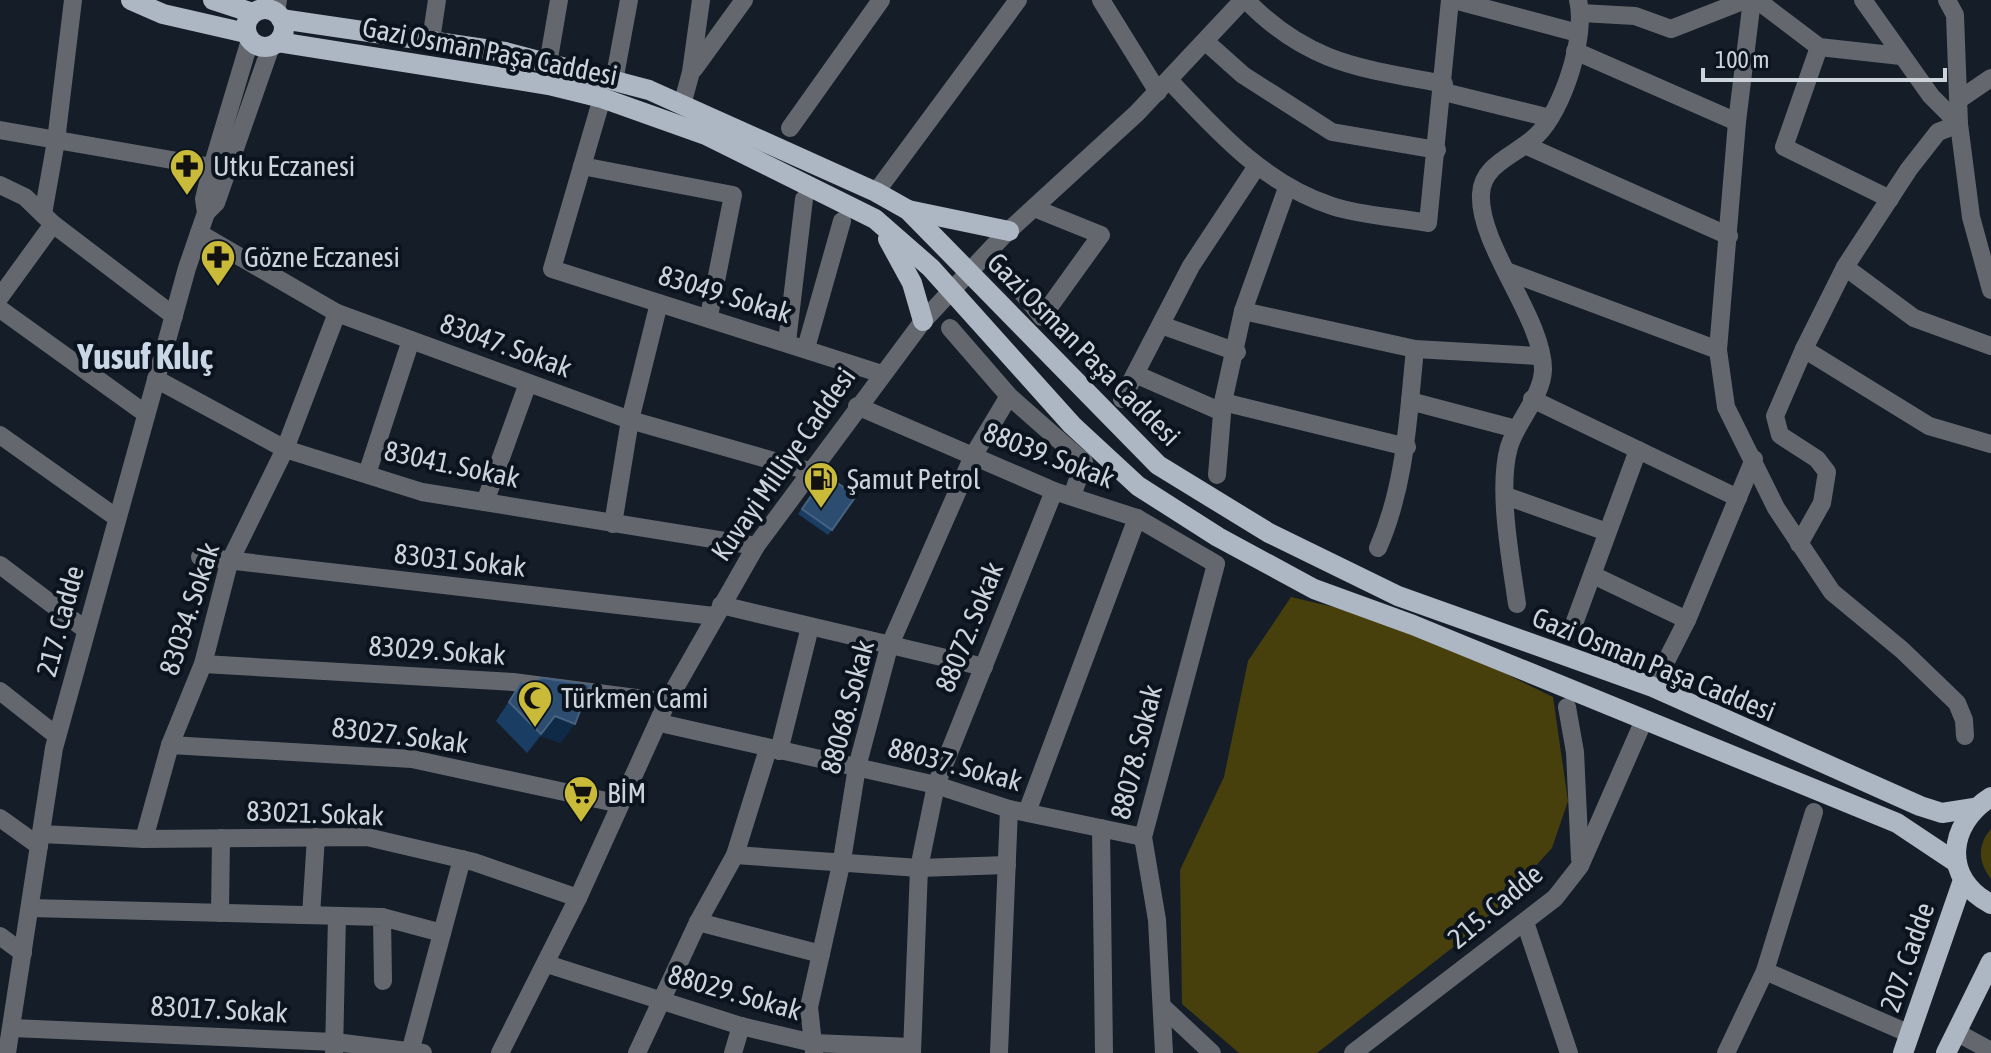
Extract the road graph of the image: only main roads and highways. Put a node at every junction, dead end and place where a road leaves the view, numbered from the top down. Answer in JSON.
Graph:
{"nodes":[{"id":1,"x":131,"y":0,"type":"edge"},
{"id":2,"x":213,"y":0,"type":"edge"},
{"id":3,"x":269,"y":9,"type":"edge"},
{"id":4,"x":248,"y":37,"type":"junction"},
{"id":5,"x":275,"y":44,"type":"junction"},
{"id":6,"x":908,"y":210,"type":"junction"},
{"id":7,"x":875,"y":219,"type":"junction"},
{"id":8,"x":1009,"y":231,"type":"road end"},
{"id":9,"x":923,"y":321,"type":"road end"},
{"id":10,"x":1987,"y":800,"type":"edge"},
{"id":11,"x":1960,"y":871,"type":"junction"},
{"id":12,"x":1991,"y":904,"type":"edge"},
{"id":13,"x":1991,"y":962,"type":"edge"},
{"id":14,"x":1907,"y":1043,"type":"edge"},
{"id":15,"x":1946,"y":1053,"type":"edge"}],
"edges":[{"from":1,"to":4,"type":"main road"},
{"from":2,"to":3,"type":"main road","name":"Gazi Osman Paşa Caddesi"},
{"from":3,"to":4,"type":"main road"},
{"from":3,"to":5,"type":"main road"},
{"from":3,"to":6,"type":"main road","name":"Gazi Osman Paşa Caddesi"},
{"from":4,"to":5,"type":"main road"},
{"from":5,"to":7,"type":"main road","name":"Gazi Osman Paşa Caddesi"},
{"from":6,"to":8,"type":"main road"},
{"from":6,"to":10,"type":"main road","name":"Gazi Osman Paşa Caddesi"},
{"from":7,"to":9,"type":"main road"},
{"from":7,"to":11,"type":"main road","name":"Gazi Osman Paşa Caddesi"},
{"from":10,"to":11,"type":"main road","name":"207. Cadde"},
{"from":11,"to":12,"type":"main road","name":"Gazi Osman Paşa Caddesi"},
{"from":11,"to":14,"type":"main road","name":"207. Cadde"},
{"from":13,"to":15,"type":"main road"}]}
